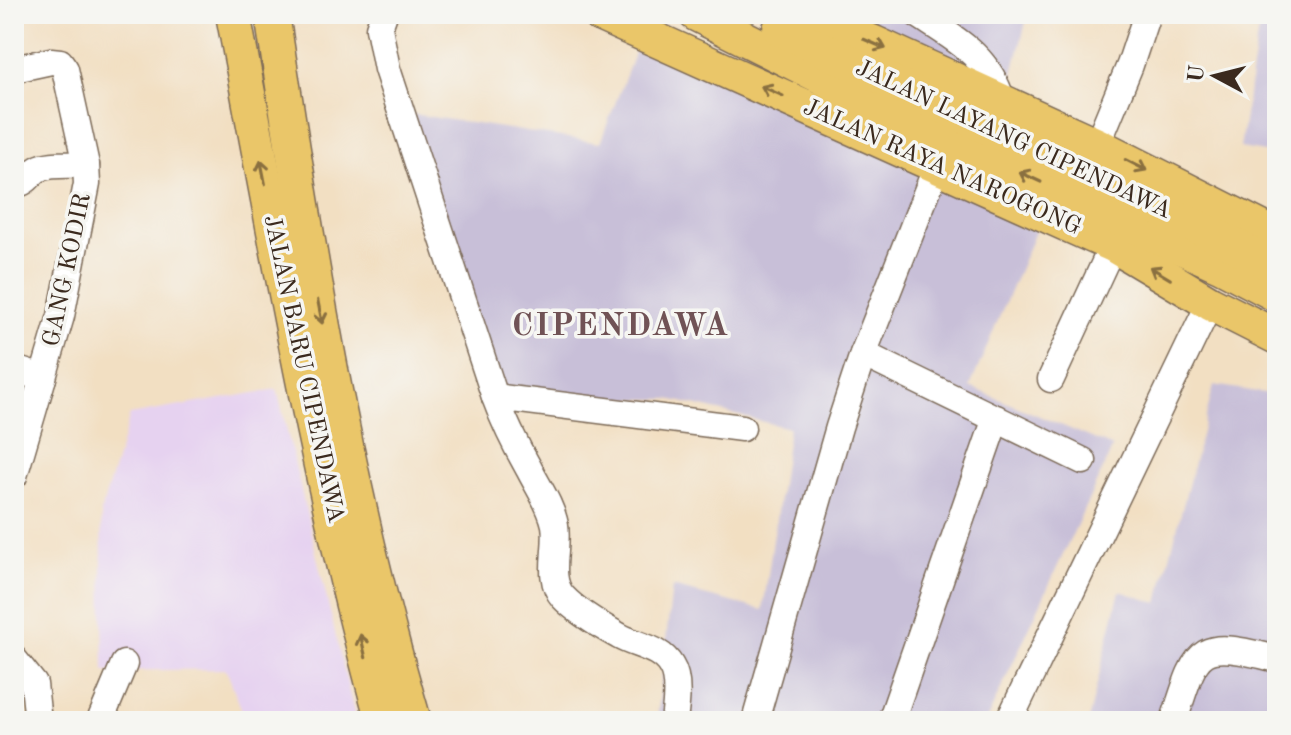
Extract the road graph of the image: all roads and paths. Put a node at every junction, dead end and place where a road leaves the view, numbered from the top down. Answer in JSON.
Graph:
{"nodes":[{"id":1,"x":233,"y":14,"type":"edge"},
{"id":2,"x":272,"y":14,"type":"edge"},
{"id":3,"x":384,"y":14,"type":"edge"},
{"id":4,"x":599,"y":14,"type":"edge"},
{"id":5,"x":696,"y":14,"type":"edge"},
{"id":6,"x":748,"y":14,"type":"edge"},
{"id":7,"x":803,"y":14,"type":"edge"},
{"id":8,"x":917,"y":14,"type":"edge"},
{"id":9,"x":1147,"y":14,"type":"edge"},
{"id":10,"x":14,"y":69,"type":"edge"},
{"id":11,"x":1002,"y":101,"type":"junction"},
{"id":12,"x":950,"y":141,"type":"junction"},
{"id":13,"x":1097,"y":145,"type":"junction"},
{"id":14,"x":86,"y":165,"type":"junction"},
{"id":15,"x":14,"y":185,"type":"edge"},
{"id":16,"x":1277,"y":236,"type":"edge"},
{"id":17,"x":1113,"y":245,"type":"junction"},
{"id":18,"x":295,"y":260,"type":"junction"},
{"id":19,"x":1277,"y":268,"type":"edge"},
{"id":20,"x":1277,"y":295,"type":"edge"},
{"id":21,"x":1210,"y":303,"type":"junction"},
{"id":22,"x":1277,"y":337,"type":"edge"},
{"id":23,"x":863,"y":354,"type":"junction"},
{"id":24,"x":14,"y":369,"type":"edge"},
{"id":25,"x":43,"y":378,"type":"junction"},
{"id":26,"x":1051,"y":379,"type":"dead end"},
{"id":27,"x":495,"y":397,"type":"junction"},
{"id":28,"x":996,"y":418,"type":"junction"},
{"id":29,"x":742,"y":428,"type":"dead end"},
{"id":30,"x":1083,"y":461,"type":"dead end"},
{"id":31,"x":14,"y":476,"type":"edge"},
{"id":32,"x":14,"y":659,"type":"edge"},
{"id":33,"x":1277,"y":659,"type":"edge"},
{"id":34,"x":124,"y":664,"type":"dead end"},
{"id":35,"x":38,"y":721,"type":"edge"},
{"id":36,"x":100,"y":721,"type":"edge"},
{"id":37,"x":383,"y":721,"type":"edge"},
{"id":38,"x":414,"y":721,"type":"edge"},
{"id":39,"x":674,"y":721,"type":"edge"},
{"id":40,"x":755,"y":721,"type":"edge"},
{"id":41,"x":891,"y":721,"type":"edge"},
{"id":42,"x":1009,"y":721,"type":"edge"},
{"id":43,"x":1174,"y":721,"type":"edge"}],
"edges":[{"from":18,"to":1,"type":"main road","name":"JALAN BARU CIPENDAWA","one_way":true},
{"from":2,"to":18,"type":"main road","name":"JALAN BARU CIPENDAWA"},
{"from":3,"to":27,"type":"street"},
{"from":12,"to":4,"type":"main road","name":"JALAN RAYA NAROGONG","one_way":true},
{"from":5,"to":12,"type":"main road","name":"JALAN LAYANG CIPENDAWA"},
{"from":6,"to":12,"type":"main road","name":"JALAN LAYANG CIPENDAWA"},
{"from":7,"to":11,"type":"main road","one_way":true},
{"from":8,"to":11,"type":"street"},
{"from":9,"to":13,"type":"street"},
{"from":10,"to":14,"type":"street","name":"GANG KODIR"},
{"from":11,"to":13,"type":"main road"},
{"from":12,"to":17,"type":"main road","name":"JALAN RAYA NAROGONG"},
{"from":12,"to":19,"type":"main road","name":"JALAN LAYANG CIPENDAWA"},
{"from":20,"to":12,"type":"main road","name":"JALAN LAYANG CIPENDAWA","one_way":true},
{"from":12,"to":23,"type":"street"},
{"from":13,"to":16,"type":"main road","one_way":true},
{"from":14,"to":15,"type":"street"},
{"from":14,"to":25,"type":"street","name":"GANG KODIR"},
{"from":21,"to":17,"type":"main road","name":"JALAN RAYA NAROGONG","one_way":true},
{"from":17,"to":26,"type":"street"},
{"from":37,"to":18,"type":"main road","name":"JALAN BARU CIPENDAWA","one_way":true},
{"from":18,"to":38,"type":"main road","name":"JALAN BARU CIPENDAWA","one_way":true},
{"from":21,"to":22,"type":"main road","name":"JALAN RAYA NAROGONG"},
{"from":21,"to":42,"type":"street"},
{"from":23,"to":28,"type":"street"},
{"from":23,"to":40,"type":"street"},
{"from":24,"to":25,"type":"street"},
{"from":25,"to":31,"type":"street","name":"GANG KODIR"},
{"from":27,"to":29,"type":"street"},
{"from":27,"to":39,"type":"street"},
{"from":28,"to":30,"type":"street"},
{"from":28,"to":41,"type":"street"},
{"from":32,"to":35,"type":"street"},
{"from":33,"to":43,"type":"street"},
{"from":34,"to":36,"type":"street"}]}
